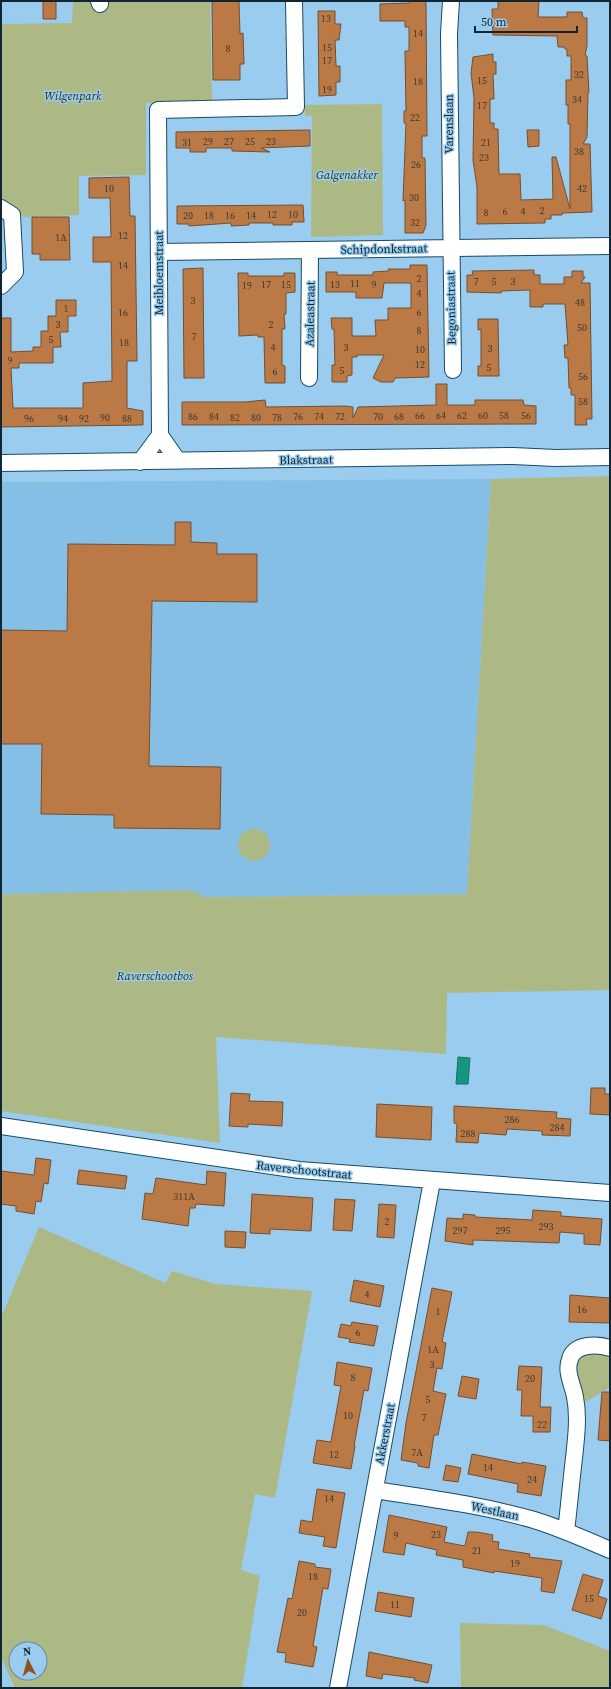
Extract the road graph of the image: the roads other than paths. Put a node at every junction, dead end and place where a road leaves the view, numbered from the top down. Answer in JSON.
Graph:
{"nodes":[{"id":1,"x":294,"y":1,"type":"edge"},
{"id":2,"x":451,"y":1,"type":"edge"},
{"id":3,"x":1,"y":208,"type":"edge"},
{"id":4,"x":610,"y":246,"type":"edge"},
{"id":5,"x":450,"y":247,"type":"junction"},
{"id":6,"x":310,"y":250,"type":"junction"},
{"id":7,"x":159,"y":252,"type":"junction"},
{"id":8,"x":1,"y":286,"type":"edge"},
{"id":9,"x":453,"y":370,"type":"dead end"},
{"id":10,"x":309,"y":378,"type":"dead end"},
{"id":11,"x":160,"y":435,"type":"junction"},
{"id":12,"x":610,"y":457,"type":"edge"},
{"id":13,"x":178,"y":461,"type":"junction"},
{"id":14,"x":140,"y":462,"type":"junction"},
{"id":15,"x":1,"y":463,"type":"edge"},
{"id":16,"x":1,"y":1126,"type":"edge"},
{"id":17,"x":432,"y":1181,"type":"junction"},
{"id":18,"x":610,"y":1193,"type":"edge"},
{"id":19,"x":610,"y":1348,"type":"edge"},
{"id":20,"x":375,"y":1490,"type":"junction"},
{"id":21,"x":566,"y":1531,"type":"junction"},
{"id":22,"x":610,"y":1550,"type":"edge"},
{"id":23,"x":338,"y":1688,"type":"edge"}],
"edges":[{"from":1,"to":7,"type":"street","name":"Meibloemstraat"},
{"from":2,"to":5,"type":"street","name":"Varenslaan"},
{"from":3,"to":8,"type":"street"},
{"from":4,"to":5,"type":"street","name":"Schipdonkstraat"},
{"from":5,"to":6,"type":"street","name":"Schipdonkstraat"},
{"from":5,"to":9,"type":"street","name":"Begoniastraat"},
{"from":6,"to":7,"type":"street","name":"Schipdonkstraat"},
{"from":6,"to":10,"type":"street","name":"Azaleastraat"},
{"from":7,"to":11,"type":"street","name":"Meibloemstraat"},
{"from":11,"to":13,"type":"street"},
{"from":11,"to":14,"type":"street"},
{"from":12,"to":13,"type":"street","name":"Blakstraat"},
{"from":13,"to":14,"type":"street","name":"Blakstraat"},
{"from":14,"to":15,"type":"street","name":"Blakstraat"},
{"from":16,"to":17,"type":"street","name":"Raverschootstraat"},
{"from":17,"to":18,"type":"street","name":"Raverschootstraat"},
{"from":17,"to":20,"type":"street","name":"Akkerstraat"},
{"from":19,"to":21,"type":"street"},
{"from":20,"to":21,"type":"street","name":"Westlaan"},
{"from":20,"to":23,"type":"street","name":"Akkerstraat"},
{"from":21,"to":22,"type":"street","name":"Westlaan"}]}
